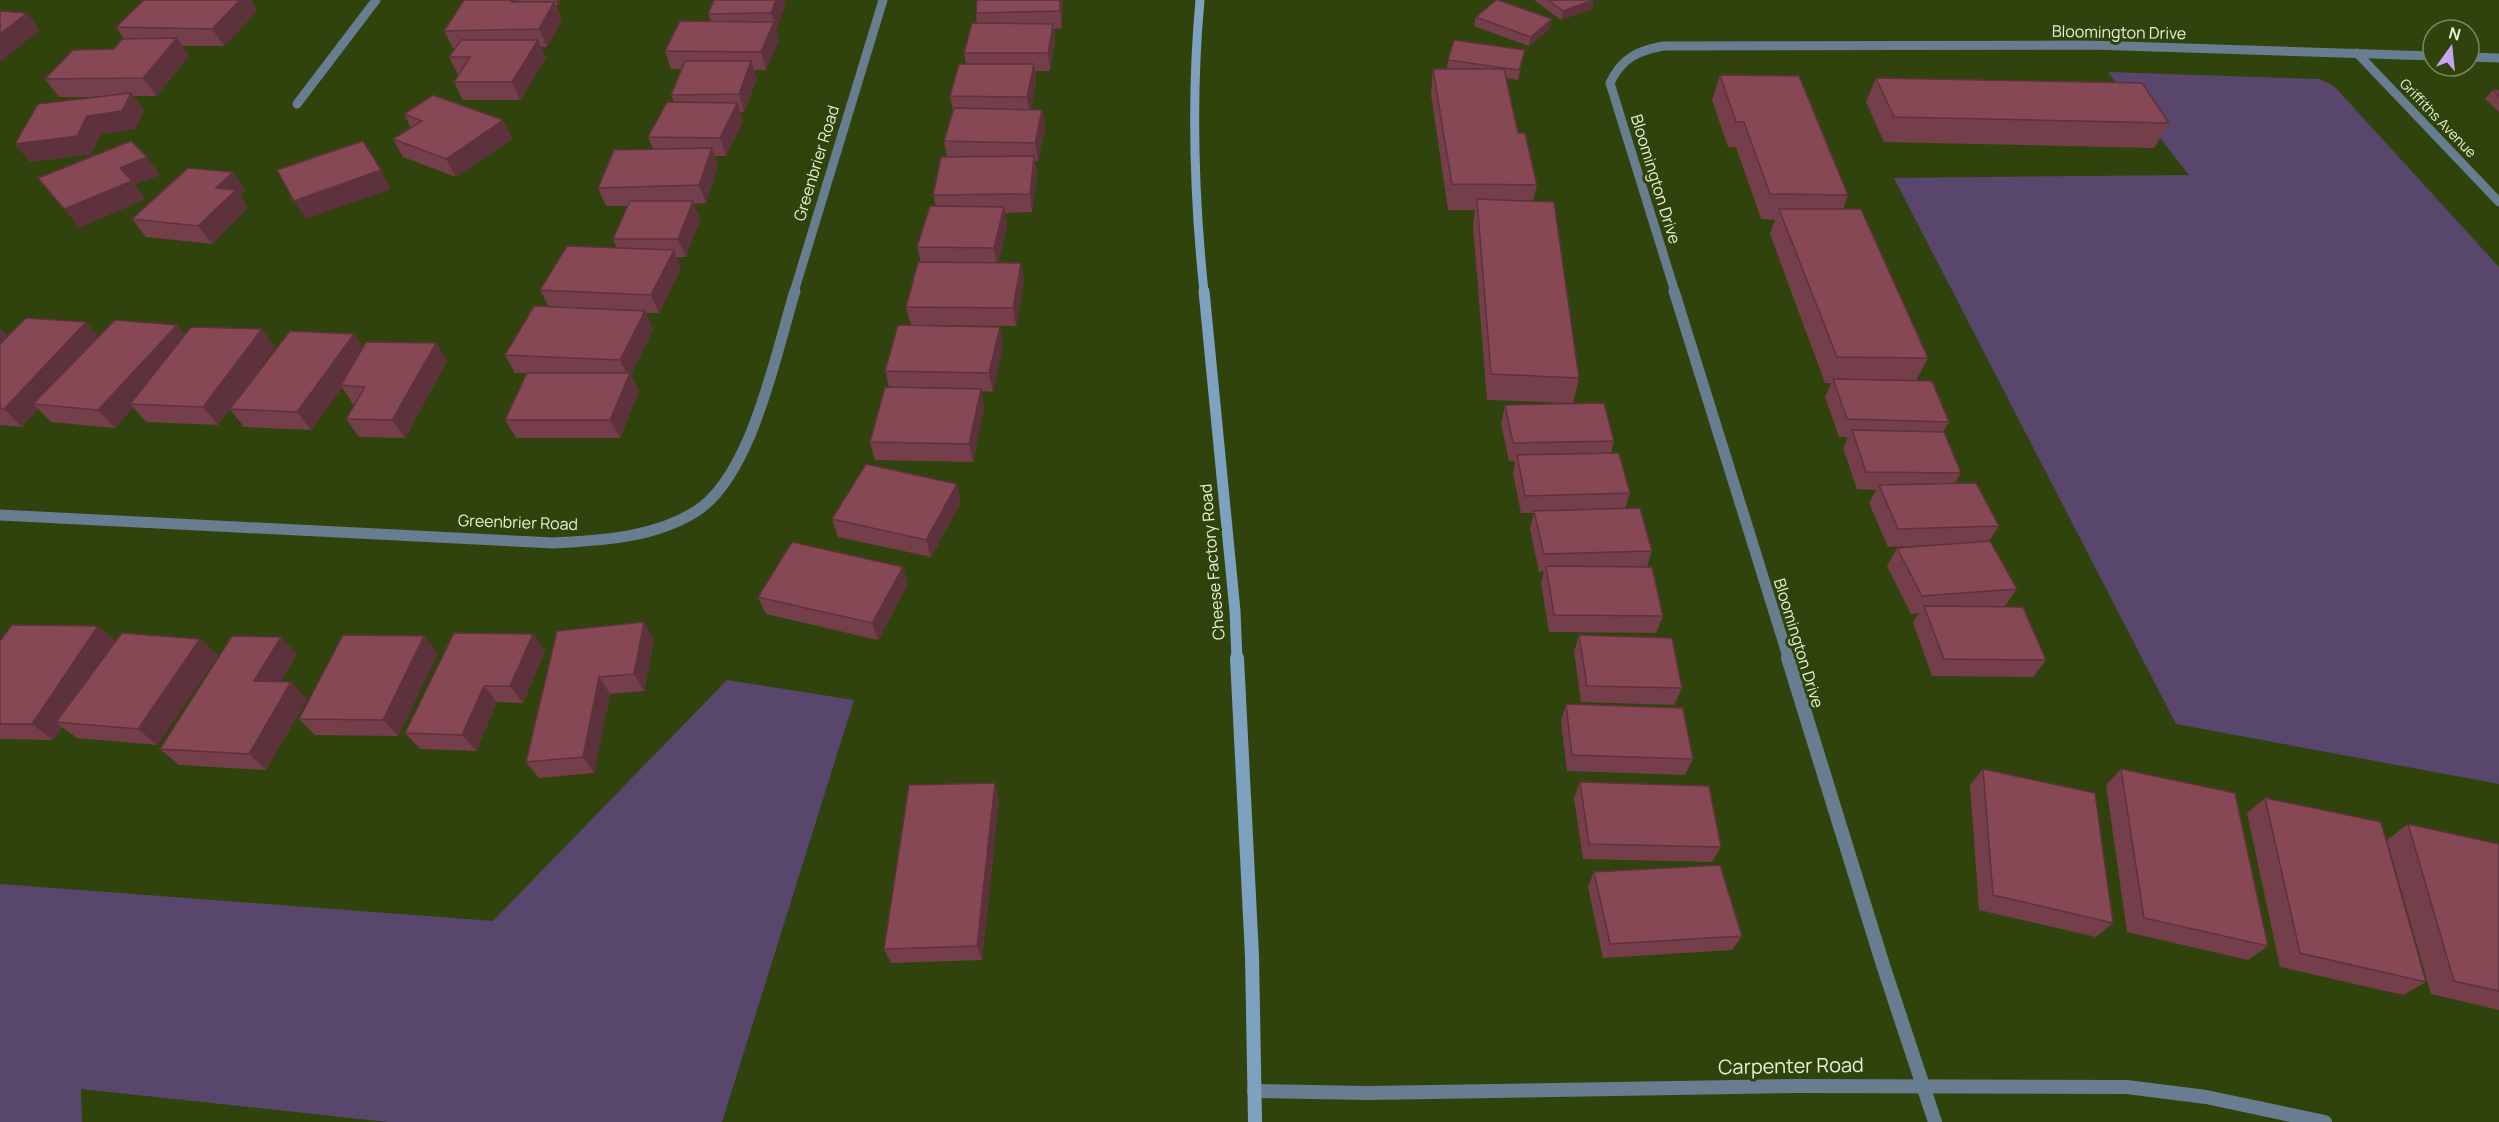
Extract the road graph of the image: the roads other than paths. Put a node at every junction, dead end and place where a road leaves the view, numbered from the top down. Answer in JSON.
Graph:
{"nodes":[{"id":1,"x":376,"y":0,"type":"edge"},
{"id":2,"x":883,"y":0,"type":"edge"},
{"id":3,"x":1200,"y":0,"type":"edge"},
{"id":4,"x":2357,"y":53,"type":"junction"},
{"id":5,"x":2421,"y":56,"type":"edge"},
{"id":6,"x":2481,"y":57,"type":"edge"},
{"id":7,"x":2499,"y":58,"type":"edge"},
{"id":8,"x":297,"y":104,"type":"dead end"},
{"id":9,"x":2499,"y":202,"type":"edge"},
{"id":10,"x":0,"y":515,"type":"edge"},
{"id":11,"x":1922,"y":1085,"type":"junction"},
{"id":12,"x":1254,"y":1091,"type":"junction"},
{"id":13,"x":1255,"y":1122,"type":"edge"},
{"id":14,"x":1935,"y":1122,"type":"edge"},
{"id":15,"x":2325,"y":1122,"type":"edge"}],
"edges":[{"from":1,"to":8,"type":"street"},
{"from":2,"to":10,"type":"street","name":"Greenbrier Road"},
{"from":3,"to":12,"type":"main road","name":"Cheese Factory Road"},
{"from":4,"to":5,"type":"street","name":"Bloomington Drive"},
{"from":4,"to":9,"type":"street","name":"Griffiths Avenue"},
{"from":4,"to":11,"type":"street","name":"Bloomington Drive"},
{"from":6,"to":7,"type":"street"},
{"from":11,"to":12,"type":"street","name":"Carpenter Road"},
{"from":11,"to":14,"type":"street","name":"Bloomington Drive"},
{"from":11,"to":15,"type":"street","name":"Carpenter Road"},
{"from":12,"to":13,"type":"main road","name":"Cheese Factory Road"}]}
